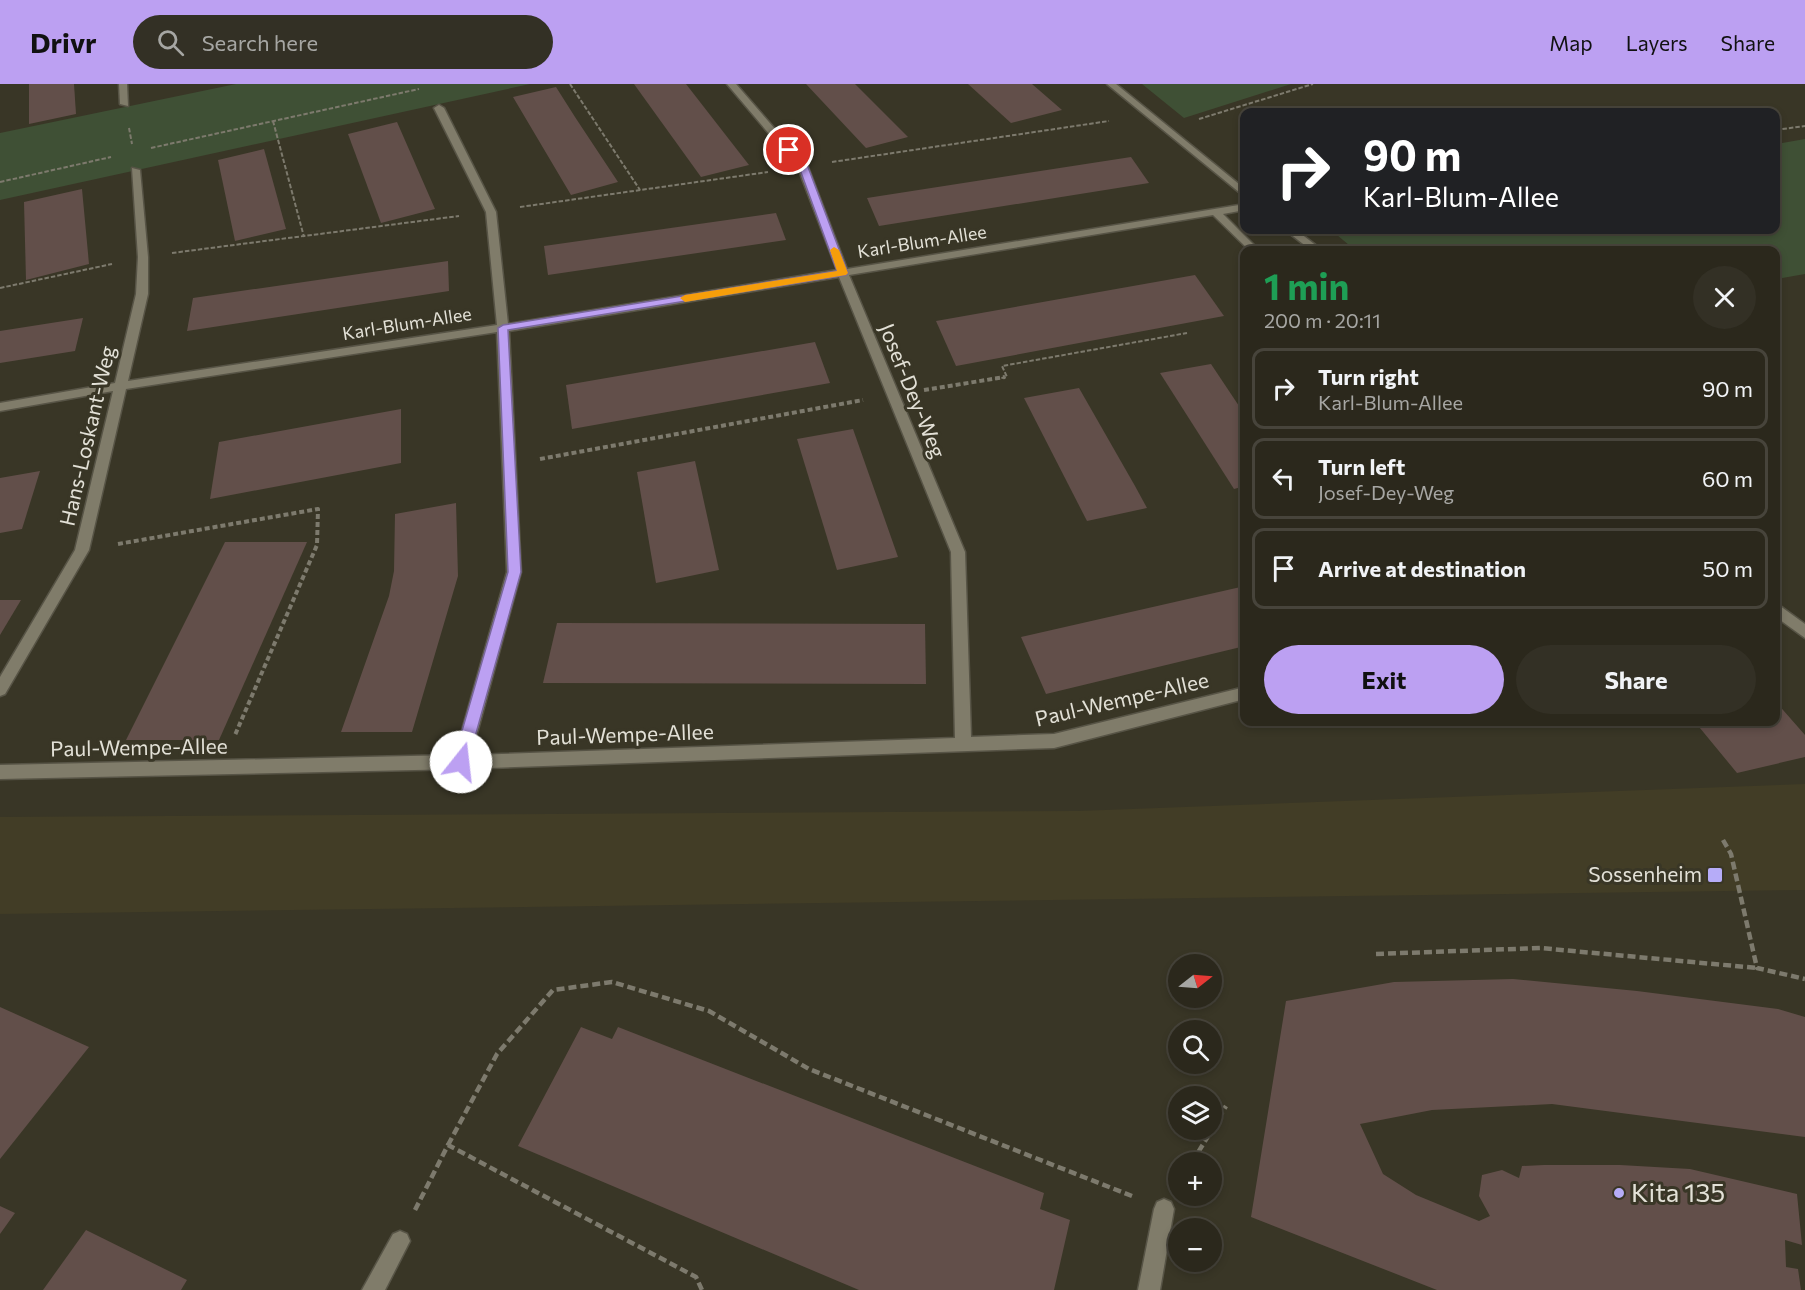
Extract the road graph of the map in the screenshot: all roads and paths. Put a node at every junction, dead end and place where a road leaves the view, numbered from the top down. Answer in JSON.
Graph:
{"nodes":[{"id":1,"x":123,"y":84,"type":"edge"},
{"id":2,"x":570,"y":84,"type":"edge"},
{"id":3,"x":731,"y":84,"type":"edge"},
{"id":4,"x":1111,"y":84,"type":"edge"},
{"id":5,"x":1313,"y":84,"type":"edge"},
{"id":6,"x":428,"y":87,"type":"dead end"},
{"id":7,"x":125,"y":104,"type":"joint"},
{"id":8,"x":438,"y":108,"type":"dead end"},
{"id":9,"x":1149,"y":115,"type":"junction"},
{"id":10,"x":273,"y":121,"type":"junction"},
{"id":11,"x":1805,"y":126,"type":"edge"},
{"id":12,"x":1167,"y":129,"type":"junction"},
{"id":13,"x":1780,"y":129,"type":"edge"},
{"id":14,"x":134,"y":152,"type":"junction"},
{"id":15,"x":803,"y":167,"type":"junction"},
{"id":16,"x":135,"y":170,"type":"joint"},
{"id":17,"x":0,"y":182,"type":"edge"},
{"id":18,"x":640,"y":190,"type":"junction"},
{"id":19,"x":1240,"y":190,"type":"edge"},
{"id":20,"x":1240,"y":208,"type":"edge"},
{"id":21,"x":491,"y":212,"type":"junction"},
{"id":22,"x":1217,"y":213,"type":"junction"},
{"id":23,"x":1295,"y":234,"type":"edge"},
{"id":24,"x":304,"y":237,"type":"junction"},
{"id":25,"x":1250,"y":246,"type":"edge"},
{"id":26,"x":1312,"y":246,"type":"edge"},
{"id":27,"x":143,"y":257,"type":"junction"},
{"id":28,"x":843,"y":273,"type":"junction"},
{"id":29,"x":0,"y":288,"type":"edge"},
{"id":30,"x":503,"y":328,"type":"junction"},
{"id":31,"x":1187,"y":333,"type":"dead end"},
{"id":32,"x":120,"y":386,"type":"junction"},
{"id":33,"x":893,"y":394,"type":"junction"},
{"id":34,"x":0,"y":407,"type":"edge"},
{"id":35,"x":510,"y":464,"type":"junction"},
{"id":36,"x":82,"y":550,"type":"junction"},
{"id":37,"x":1780,"y":612,"type":"edge"},
{"id":38,"x":1805,"y":632,"type":"edge"},
{"id":39,"x":0,"y":690,"type":"edge"},
{"id":40,"x":1240,"y":694,"type":"edge"},
{"id":41,"x":963,"y":744,"type":"junction"},
{"id":42,"x":461,"y":762,"type":"junction"},
{"id":43,"x":221,"y":768,"type":"junction"},
{"id":44,"x":0,"y":772,"type":"edge"},
{"id":45,"x":1723,"y":840,"type":"dead end"},
{"id":46,"x":1376,"y":954,"type":"dead end"},
{"id":47,"x":1757,"y":968,"type":"junction"},
{"id":48,"x":1805,"y":979,"type":"edge"},
{"id":49,"x":1226,"y":1106,"type":"dead end"},
{"id":50,"x":1222,"y":1113,"type":"edge"},
{"id":51,"x":448,"y":1145,"type":"junction"},
{"id":52,"x":1164,"y":1209,"type":"joint"},
{"id":53,"x":400,"y":1241,"type":"joint"},
{"id":54,"x":373,"y":1290,"type":"edge"},
{"id":55,"x":702,"y":1290,"type":"edge"},
{"id":56,"x":1149,"y":1290,"type":"edge"}],
"edges":[{"from":1,"to":7,"type":"street"},
{"from":2,"to":18,"type":"path"},
{"from":3,"to":15,"type":"street","name":"Josef-Dey-Weg"},
{"from":4,"to":9,"type":"street"},
{"from":5,"to":12,"type":"path"},
{"from":6,"to":10,"type":"path"},
{"from":7,"to":14,"type":"path"},
{"from":8,"to":21,"type":"street"},
{"from":9,"to":12,"type":"street"},
{"from":9,"to":15,"type":"path"},
{"from":10,"to":14,"type":"path"},
{"from":10,"to":24,"type":"path"},
{"from":11,"to":13,"type":"path"},
{"from":12,"to":19,"type":"street"},
{"from":14,"to":16,"type":"path"},
{"from":14,"to":17,"type":"path"},
{"from":15,"to":18,"type":"path"},
{"from":15,"to":28,"type":"street","name":"Josef-Dey-Weg"},
{"from":16,"to":27,"type":"street","name":"Hans-Loskant-Weg"},
{"from":18,"to":21,"type":"path"},
{"from":20,"to":22,"type":"street","name":"Karl-Blum-Allee"},
{"from":21,"to":24,"type":"path"},
{"from":21,"to":30,"type":"street"},
{"from":22,"to":25,"type":"street"},
{"from":22,"to":28,"type":"street","name":"Karl-Blum-Allee"},
{"from":23,"to":26,"type":"street"},
{"from":24,"to":27,"type":"path"},
{"from":27,"to":29,"type":"path"},
{"from":27,"to":32,"type":"street","name":"Hans-Loskant-Weg"},
{"from":28,"to":30,"type":"street","name":"Karl-Blum-Allee"},
{"from":28,"to":33,"type":"street","name":"Josef-Dey-Weg"},
{"from":30,"to":32,"type":"street","name":"Karl-Blum-Allee"},
{"from":30,"to":35,"type":"street"},
{"from":31,"to":33,"type":"path"},
{"from":32,"to":34,"type":"street","name":"Karl-Blum-Allee"},
{"from":32,"to":36,"type":"street","name":"Hans-Loskant-Weg"},
{"from":33,"to":35,"type":"path"},
{"from":33,"to":41,"type":"street","name":"Josef-Dey-Weg"},
{"from":35,"to":42,"type":"street"},
{"from":36,"to":39,"type":"street","name":"Hans-Loskant-Weg"},
{"from":36,"to":43,"type":"path"},
{"from":37,"to":38,"type":"street"},
{"from":40,"to":41,"type":"street","name":"Paul-Wempe-Allee"},
{"from":41,"to":42,"type":"street","name":"Paul-Wempe-Allee"},
{"from":42,"to":43,"type":"street","name":"Paul-Wempe-Allee"},
{"from":43,"to":44,"type":"street","name":"Paul-Wempe-Allee"},
{"from":45,"to":47,"type":"path"},
{"from":46,"to":47,"type":"path"},
{"from":47,"to":48,"type":"path"},
{"from":49,"to":50,"type":"path"},
{"from":51,"to":52,"type":"path"},
{"from":51,"to":53,"type":"path"},
{"from":51,"to":55,"type":"path"},
{"from":52,"to":56,"type":"street"},
{"from":53,"to":54,"type":"street"}]}
